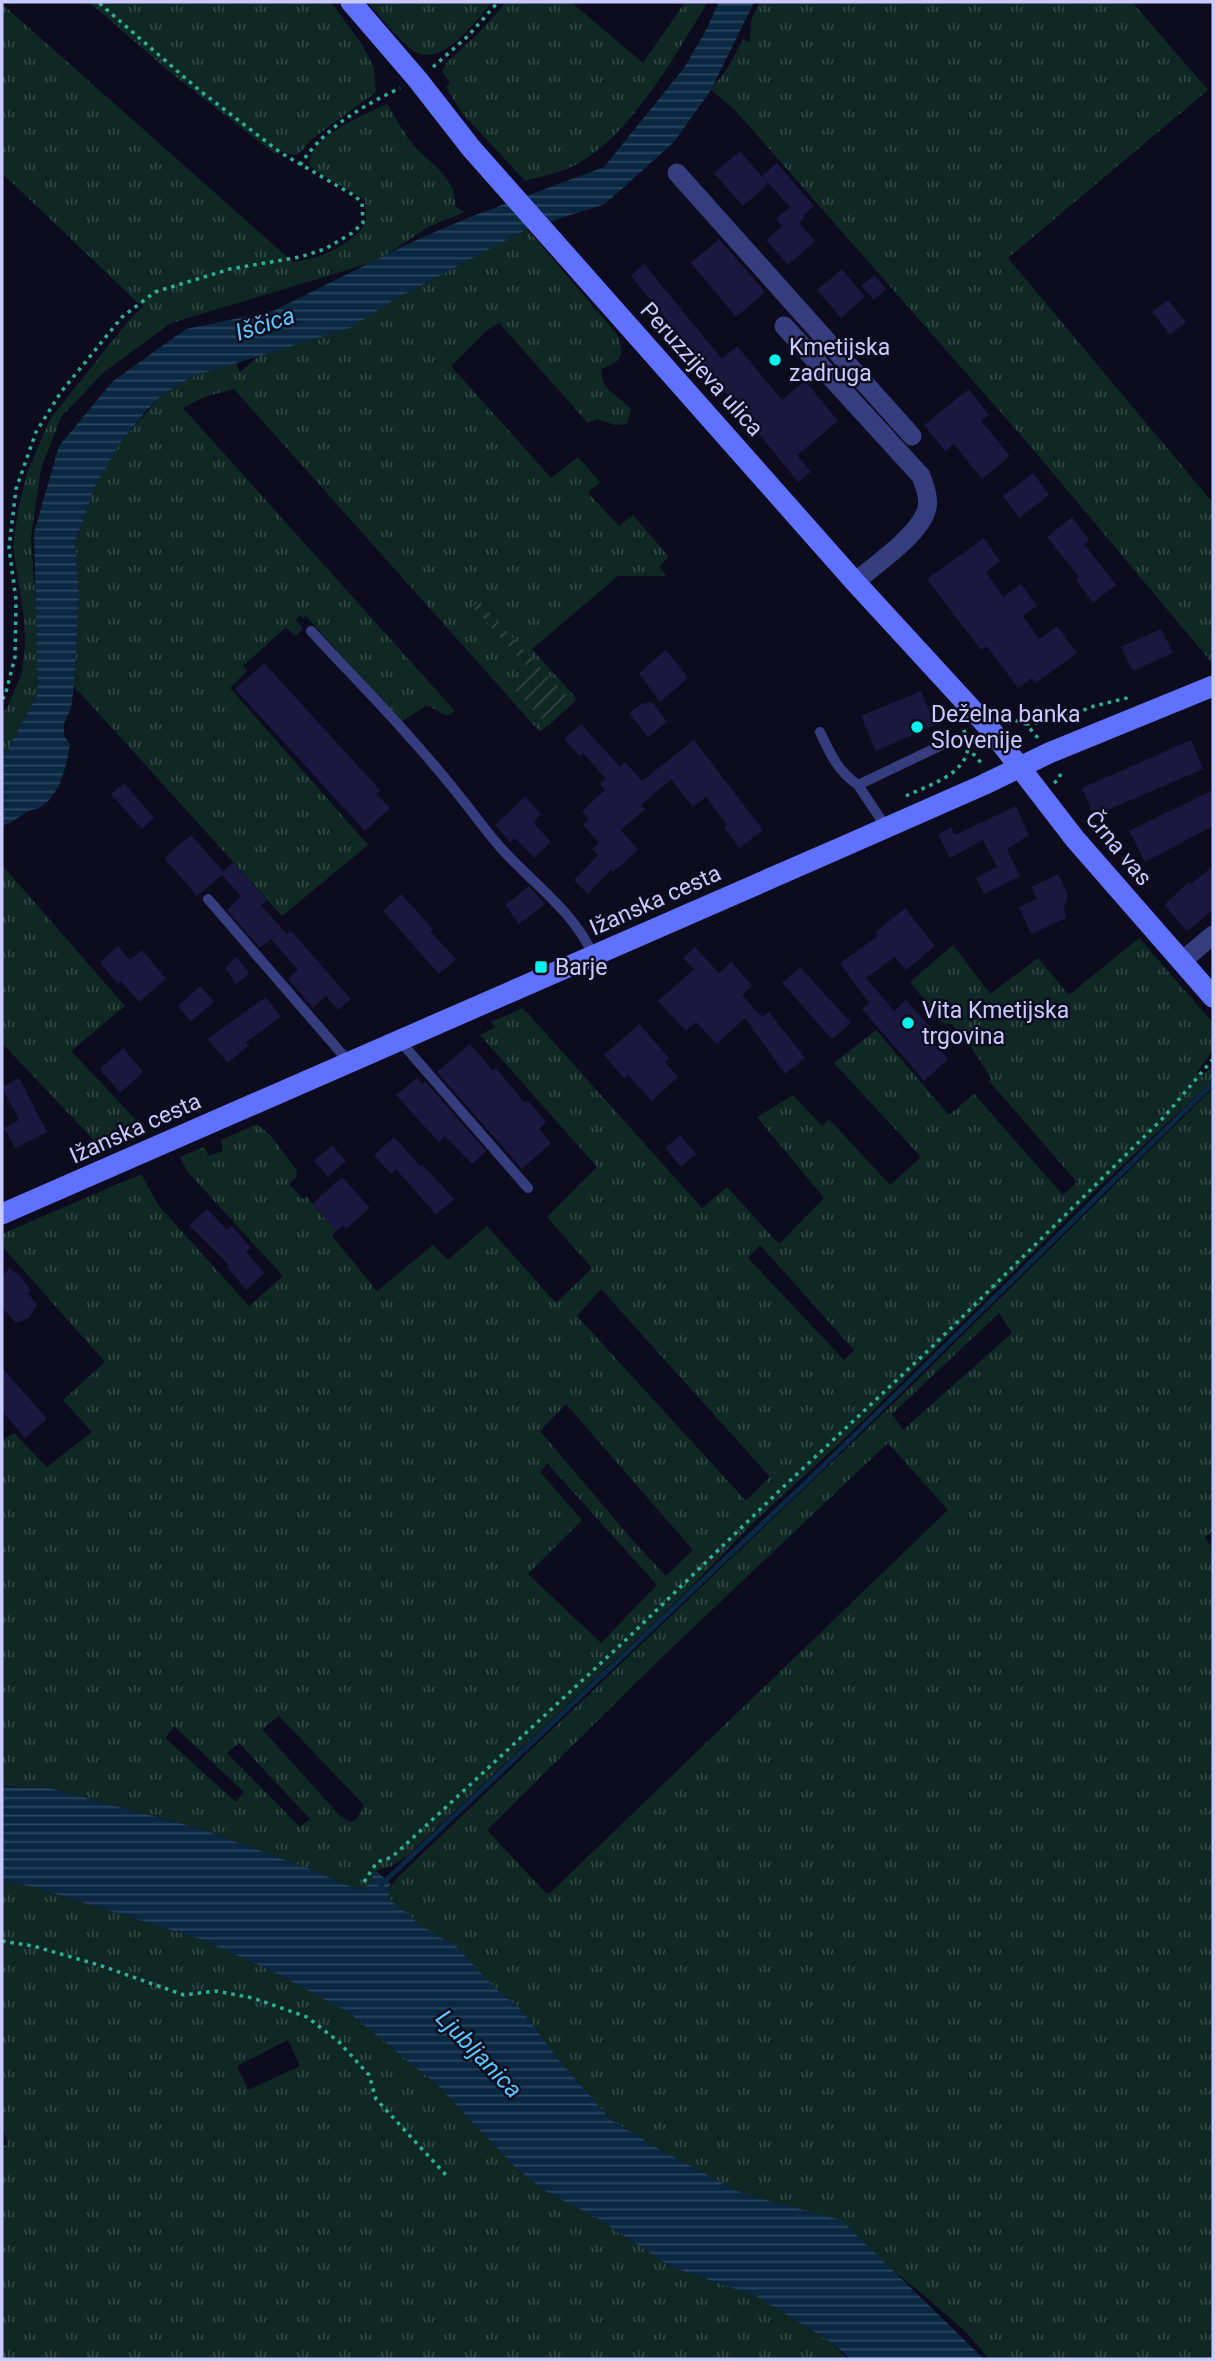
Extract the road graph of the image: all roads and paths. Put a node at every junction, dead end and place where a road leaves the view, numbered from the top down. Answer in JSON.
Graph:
{"nodes":[{"id":1,"x":98,"y":2,"type":"edge"},
{"id":2,"x":351,"y":2,"type":"edge"},
{"id":3,"x":498,"y":2,"type":"edge"},
{"id":4,"x":418,"y":80,"type":"junction"},
{"id":5,"x":300,"y":164,"type":"junction"},
{"id":6,"x":677,"y":173,"type":"dead end"},
{"id":7,"x":785,"y":326,"type":"dead end"},
{"id":8,"x":912,"y":436,"type":"dead end"},
{"id":9,"x":855,"y":582,"type":"junction"},
{"id":10,"x":311,"y":631,"type":"dead end"},
{"id":11,"x":1213,"y":686,"type":"edge"},
{"id":12,"x":1140,"y":695,"type":"dead end"},
{"id":13,"x":2,"y":699,"type":"edge"},
{"id":14,"x":1006,"y":724,"type":"dead end"},
{"id":15,"x":1026,"y":724,"type":"junction"},
{"id":16,"x":820,"y":732,"type":"dead end"},
{"id":17,"x":1033,"y":733,"type":"dead end"},
{"id":18,"x":968,"y":741,"type":"dead end"},
{"id":19,"x":944,"y":744,"type":"dead end"},
{"id":20,"x":975,"y":755,"type":"dead end"},
{"id":21,"x":1059,"y":765,"type":"dead end"},
{"id":22,"x":1020,"y":766,"type":"junction"},
{"id":23,"x":1054,"y":783,"type":"dead end"},
{"id":24,"x":858,"y":785,"type":"junction"},
{"id":25,"x":887,"y":827,"type":"junction"},
{"id":26,"x":208,"y":899,"type":"dead end"},
{"id":27,"x":1213,"y":935,"type":"edge"},
{"id":28,"x":593,"y":956,"type":"junction"},
{"id":29,"x":1182,"y":961,"type":"junction"},
{"id":30,"x":1213,"y":996,"type":"edge"},
{"id":31,"x":399,"y":1041,"type":"junction"},
{"id":32,"x":1213,"y":1059,"type":"edge"},
{"id":33,"x":349,"y":1063,"type":"junction"},
{"id":34,"x":528,"y":1188,"type":"dead end"},
{"id":35,"x":2,"y":1214,"type":"edge"},
{"id":36,"x":364,"y":1882,"type":"dead end"},
{"id":37,"x":2,"y":1941,"type":"edge"},
{"id":38,"x":446,"y":2175,"type":"dead end"}],
"edges":[{"from":1,"to":5,"type":"path"},
{"from":2,"to":4,"type":"street","name":"Peruzzijeva ulica"},
{"from":3,"to":4,"type":"path"},
{"from":4,"to":5,"type":"path"},
{"from":4,"to":9,"type":"street","name":"Peruzzijeva ulica"},
{"from":5,"to":13,"type":"path"},
{"from":6,"to":8,"type":"street"},
{"from":7,"to":9,"type":"street"},
{"from":9,"to":22,"type":"street","name":"Peruzzijeva ulica"},
{"from":10,"to":28,"type":"lane"},
{"from":11,"to":22,"type":"street","name":"Ižanska cesta"},
{"from":12,"to":15,"type":"path"},
{"from":14,"to":15,"type":"path"},
{"from":15,"to":17,"type":"path"},
{"from":16,"to":24,"type":"lane"},
{"from":18,"to":20,"type":"path"},
{"from":19,"to":24,"type":"lane"},
{"from":21,"to":23,"type":"path"},
{"from":22,"to":25,"type":"street","name":"Ižanska cesta"},
{"from":22,"to":29,"type":"street","name":"Črna vas"},
{"from":24,"to":25,"type":"lane"},
{"from":25,"to":28,"type":"street","name":"Ižanska cesta"},
{"from":26,"to":33,"type":"lane"},
{"from":27,"to":29,"type":"street"},
{"from":28,"to":31,"type":"street","name":"Ižanska cesta"},
{"from":29,"to":30,"type":"street","name":"Črna vas"},
{"from":31,"to":33,"type":"street","name":"Ižanska cesta"},
{"from":31,"to":34,"type":"lane"},
{"from":32,"to":36,"type":"path"},
{"from":33,"to":35,"type":"street","name":"Ižanska cesta"},
{"from":37,"to":38,"type":"path"}]}
